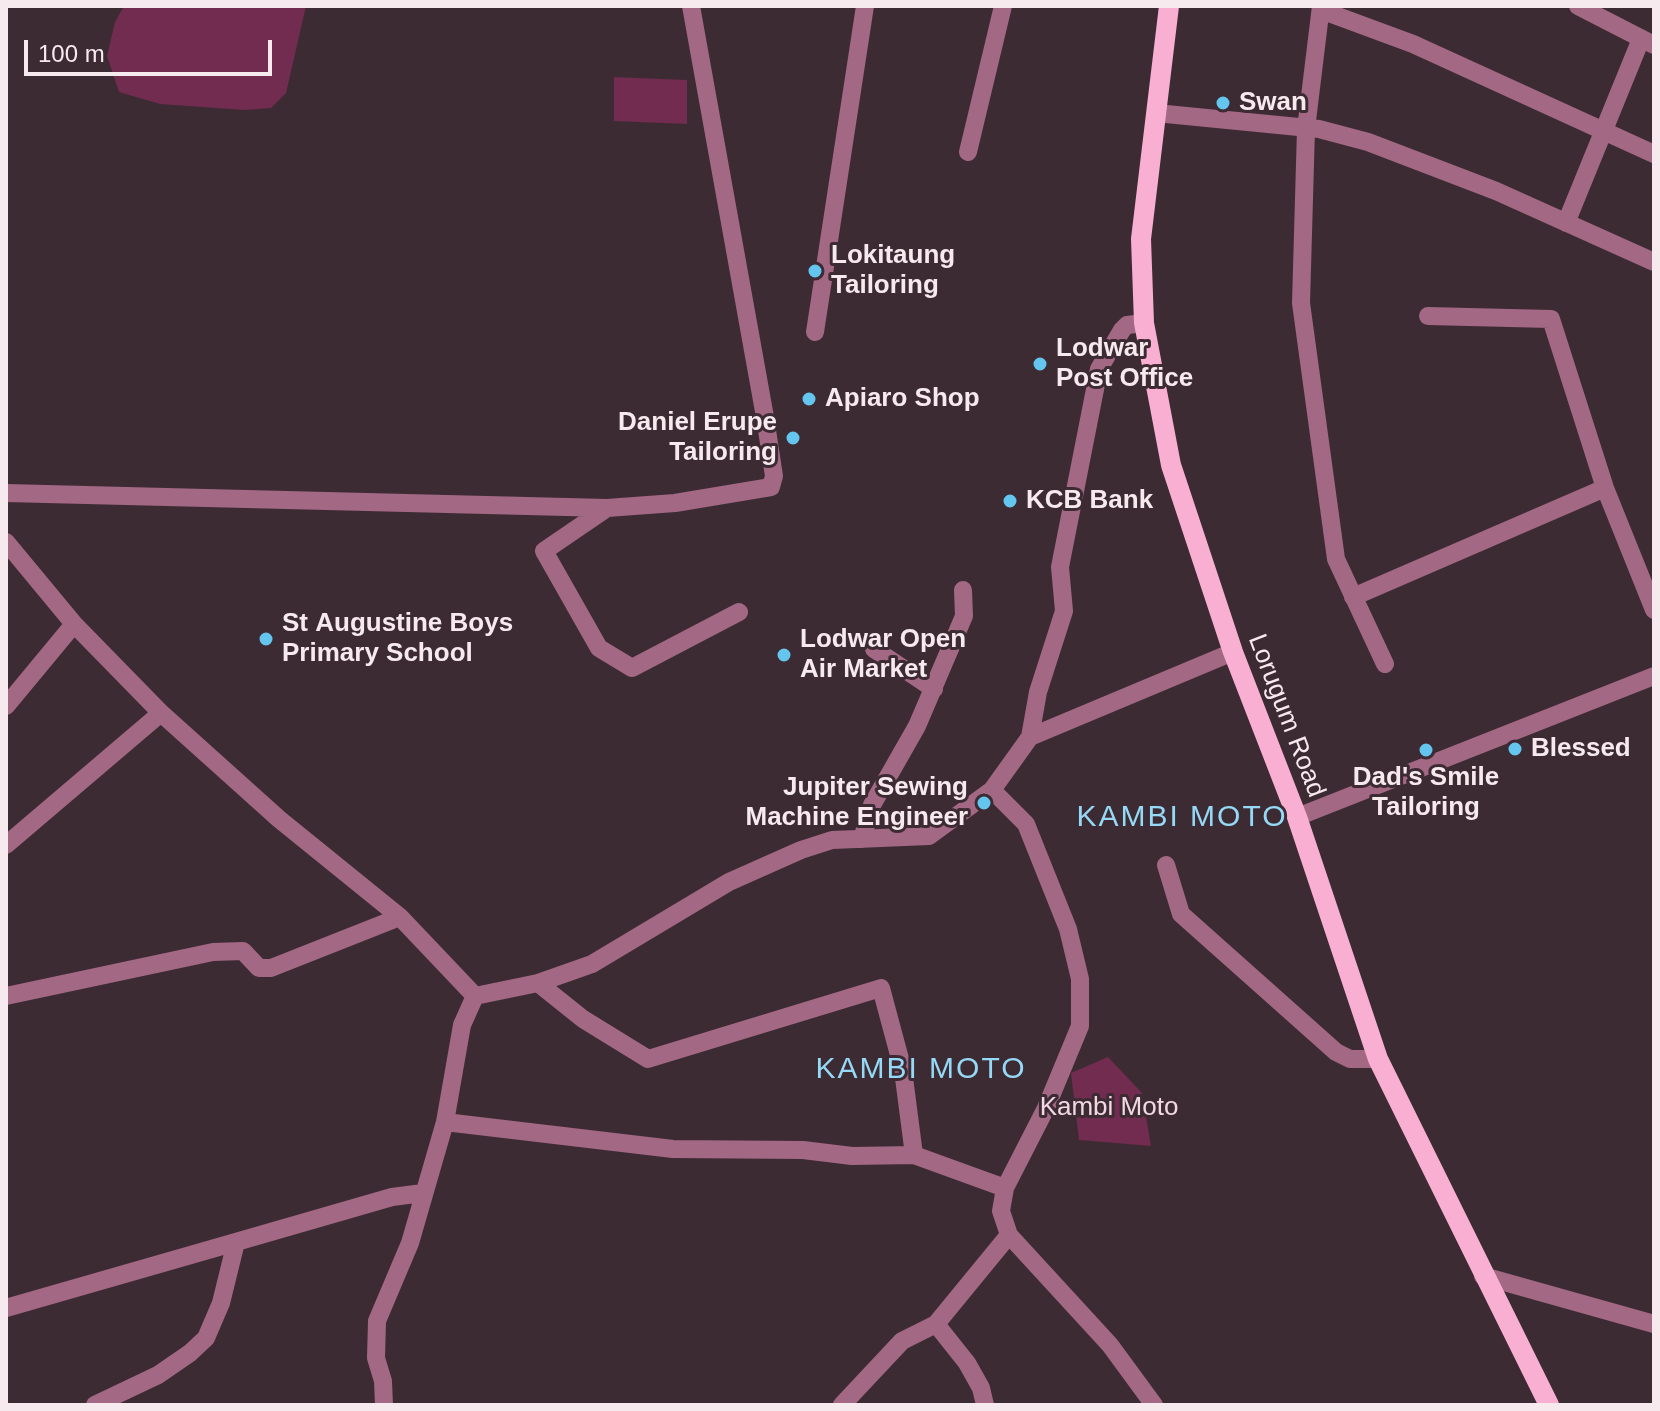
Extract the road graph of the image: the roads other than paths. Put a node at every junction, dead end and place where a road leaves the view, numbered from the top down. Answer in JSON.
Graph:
{"nodes":[{"id":1,"x":691,"y":6,"type":"edge"},
{"id":2,"x":865,"y":6,"type":"edge"},
{"id":3,"x":1003,"y":6,"type":"edge"},
{"id":4,"x":1169,"y":6,"type":"edge"},
{"id":5,"x":1578,"y":6,"type":"edge"},
{"id":6,"x":1321,"y":8,"type":"edge"},
{"id":7,"x":1648,"y":42,"type":"edge"},
{"id":8,"x":1156,"y":113,"type":"junction"},
{"id":9,"x":1306,"y":129,"type":"junction"},
{"id":10,"x":1602,"y":129,"type":"junction"},
{"id":11,"x":968,"y":152,"type":"dead end"},
{"id":12,"x":1654,"y":154,"type":"edge"},
{"id":13,"x":1566,"y":223,"type":"junction"},
{"id":14,"x":1654,"y":262,"type":"edge"},
{"id":15,"x":1428,"y":316,"type":"dead end"},
{"id":16,"x":1144,"y":323,"type":"junction"},
{"id":17,"x":815,"y":332,"type":"dead end"},
{"id":18,"x":1605,"y":488,"type":"junction"},
{"id":19,"x":6,"y":493,"type":"edge"},
{"id":20,"x":607,"y":508,"type":"junction"},
{"id":21,"x":6,"y":542,"type":"edge"},
{"id":22,"x":963,"y":590,"type":"dead end"},
{"id":23,"x":1353,"y":597,"type":"junction"},
{"id":24,"x":1654,"y":610,"type":"edge"},
{"id":25,"x":739,"y":612,"type":"dead end"},
{"id":26,"x":74,"y":624,"type":"junction"},
{"id":27,"x":874,"y":649,"type":"dead end"},
{"id":28,"x":1233,"y":652,"type":"junction"},
{"id":29,"x":1385,"y":664,"type":"dead end"},
{"id":30,"x":1654,"y":676,"type":"edge"},
{"id":31,"x":934,"y":689,"type":"junction"},
{"id":32,"x":6,"y":706,"type":"edge"},
{"id":33,"x":161,"y":713,"type":"junction"},
{"id":34,"x":1030,"y":737,"type":"junction"},
{"id":35,"x":992,"y":790,"type":"junction"},
{"id":36,"x":1297,"y":817,"type":"junction"},
{"id":37,"x":862,"y":839,"type":"junction"},
{"id":38,"x":6,"y":845,"type":"edge"},
{"id":39,"x":1166,"y":865,"type":"dead end"},
{"id":40,"x":400,"y":917,"type":"junction"},
{"id":41,"x":538,"y":983,"type":"junction"},
{"id":42,"x":6,"y":996,"type":"edge"},
{"id":43,"x":475,"y":996,"type":"junction"},
{"id":44,"x":1378,"y":1059,"type":"junction"},
{"id":45,"x":445,"y":1122,"type":"junction"},
{"id":46,"x":914,"y":1155,"type":"junction"},
{"id":47,"x":1005,"y":1188,"type":"junction"},
{"id":48,"x":423,"y":1193,"type":"junction"},
{"id":49,"x":1009,"y":1235,"type":"junction"},
{"id":50,"x":236,"y":1242,"type":"junction"},
{"id":51,"x":1483,"y":1276,"type":"junction"},
{"id":52,"x":6,"y":1308,"type":"edge"},
{"id":53,"x":936,"y":1324,"type":"junction"},
{"id":54,"x":1654,"y":1324,"type":"edge"},
{"id":55,"x":95,"y":1405,"type":"edge"},
{"id":56,"x":384,"y":1405,"type":"edge"},
{"id":57,"x":842,"y":1405,"type":"edge"},
{"id":58,"x":985,"y":1405,"type":"edge"},
{"id":59,"x":1154,"y":1405,"type":"edge"},
{"id":60,"x":1549,"y":1405,"type":"edge"}],
"edges":[{"from":1,"to":20,"type":"street"},
{"from":2,"to":17,"type":"street"},
{"from":3,"to":11,"type":"street"},
{"from":4,"to":8,"type":"main road","name":"Lorugum Road"},
{"from":5,"to":7,"type":"street"},
{"from":6,"to":9,"type":"street"},
{"from":6,"to":10,"type":"street"},
{"from":7,"to":10,"type":"street"},
{"from":8,"to":9,"type":"street"},
{"from":8,"to":16,"type":"main road","name":"Lorugum Road"},
{"from":9,"to":13,"type":"street"},
{"from":9,"to":23,"type":"street"},
{"from":10,"to":12,"type":"street"},
{"from":10,"to":13,"type":"street"},
{"from":13,"to":14,"type":"street"},
{"from":15,"to":18,"type":"street"},
{"from":16,"to":28,"type":"main road","name":"Lorugum Road"},
{"from":16,"to":34,"type":"street"},
{"from":18,"to":23,"type":"street"},
{"from":18,"to":24,"type":"street"},
{"from":19,"to":20,"type":"street"},
{"from":20,"to":25,"type":"street"},
{"from":21,"to":26,"type":"street"},
{"from":22,"to":31,"type":"street"},
{"from":23,"to":29,"type":"street"},
{"from":26,"to":32,"type":"street"},
{"from":26,"to":33,"type":"street"},
{"from":27,"to":31,"type":"street"},
{"from":28,"to":34,"type":"street"},
{"from":28,"to":36,"type":"main road","name":"Lorugum Road"},
{"from":30,"to":36,"type":"street"},
{"from":31,"to":37,"type":"street"},
{"from":33,"to":38,"type":"street"},
{"from":33,"to":40,"type":"street"},
{"from":34,"to":35,"type":"street"},
{"from":35,"to":37,"type":"street"},
{"from":35,"to":47,"type":"street"},
{"from":36,"to":44,"type":"main road","name":"Lorugum Road"},
{"from":37,"to":41,"type":"street"},
{"from":39,"to":44,"type":"street"},
{"from":40,"to":42,"type":"street"},
{"from":40,"to":43,"type":"street"},
{"from":41,"to":43,"type":"street"},
{"from":41,"to":46,"type":"street"},
{"from":43,"to":45,"type":"street"},
{"from":44,"to":51,"type":"main road","name":"Lorugum Road"},
{"from":45,"to":46,"type":"street"},
{"from":45,"to":48,"type":"street"},
{"from":46,"to":47,"type":"street"},
{"from":47,"to":49,"type":"street"},
{"from":48,"to":50,"type":"street"},
{"from":48,"to":56,"type":"street"},
{"from":49,"to":53,"type":"street"},
{"from":49,"to":59,"type":"street"},
{"from":50,"to":52,"type":"street"},
{"from":50,"to":55,"type":"street"},
{"from":51,"to":54,"type":"street"},
{"from":51,"to":60,"type":"main road","name":"Lorugum Road"},
{"from":53,"to":57,"type":"street"},
{"from":53,"to":58,"type":"street"}]}
